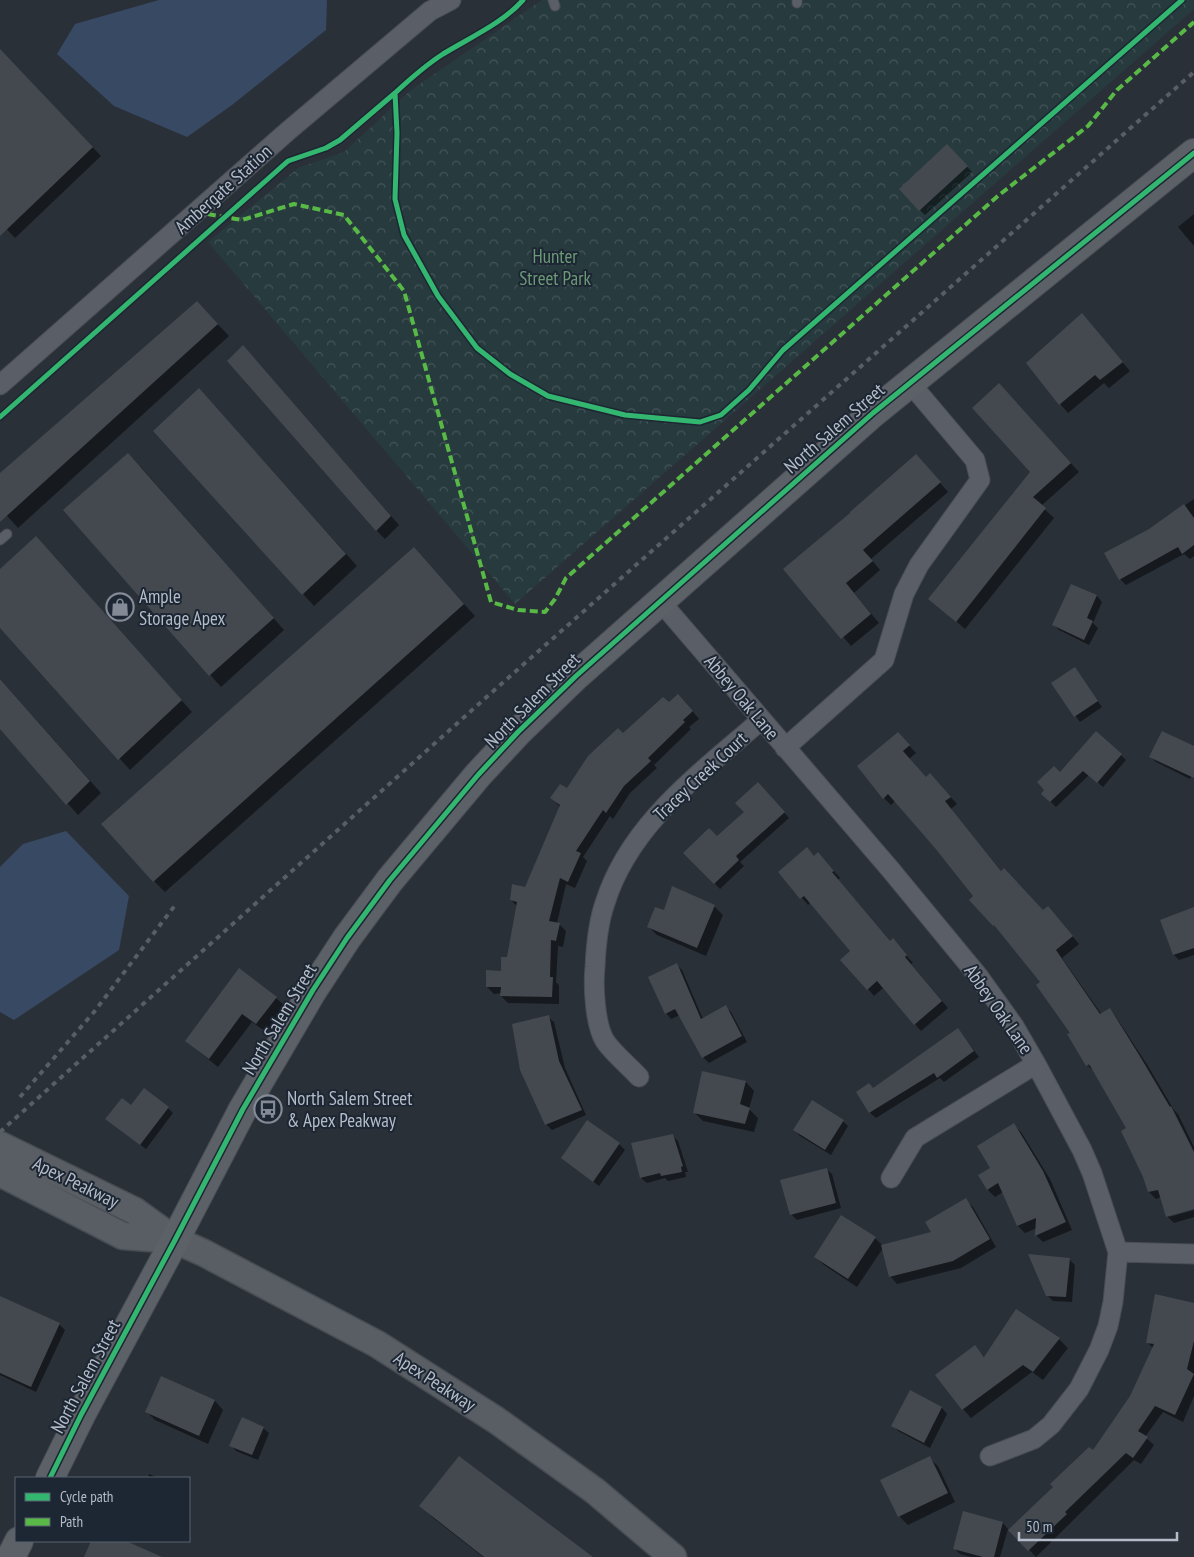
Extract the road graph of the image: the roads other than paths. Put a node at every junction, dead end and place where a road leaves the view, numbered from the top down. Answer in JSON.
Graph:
{"nodes":[{"id":1,"x":451,"y":0,"type":"edge"},
{"id":2,"x":1194,"y":153,"type":"edge"},
{"id":3,"x":910,"y":383,"type":"junction"},
{"id":4,"x":0,"y":385,"type":"edge"},
{"id":5,"x":660,"y":601,"type":"junction"},
{"id":6,"x":761,"y":720,"type":"junction"},
{"id":7,"x":785,"y":748,"type":"junction"},
{"id":8,"x":1036,"y":1064,"type":"junction"},
{"id":9,"x":639,"y":1077,"type":"dead end"},
{"id":10,"x":0,"y":1145,"type":"edge"},
{"id":11,"x":0,"y":1173,"type":"edge"},
{"id":12,"x":891,"y":1178,"type":"dead end"},
{"id":13,"x":175,"y":1240,"type":"junction"},
{"id":14,"x":1118,"y":1252,"type":"junction"},
{"id":15,"x":1194,"y":1254,"type":"edge"},
{"id":16,"x":990,"y":1456,"type":"dead end"},
{"id":17,"x":50,"y":1477,"type":"edge"},
{"id":18,"x":18,"y":1542,"type":"edge"},
{"id":19,"x":11,"y":1557,"type":"edge"},
{"id":20,"x":673,"y":1557,"type":"edge"}],
"edges":[{"from":1,"to":4,"type":"street","name":"Ambergate Station"},
{"from":2,"to":3,"type":"main road","name":"North Salem Street"},
{"from":3,"to":5,"type":"main road","name":"North Salem Street"},
{"from":3,"to":7,"type":"street"},
{"from":5,"to":6,"type":"street","name":"Abbey Oak Lane"},
{"from":5,"to":13,"type":"main road","name":"North Salem Street"},
{"from":6,"to":7,"type":"street","name":"Abbey Oak Lane"},
{"from":6,"to":9,"type":"street","name":"Tracey Creek Court"},
{"from":7,"to":8,"type":"street","name":"Abbey Oak Lane"},
{"from":8,"to":12,"type":"street"},
{"from":8,"to":14,"type":"street","name":"Abbey Oak Lane"},
{"from":10,"to":13,"type":"main road","name":"Apex Peakway"},
{"from":11,"to":13,"type":"main road","name":"Apex Peakway"},
{"from":13,"to":17,"type":"main road","name":"North Salem Street"},
{"from":13,"to":20,"type":"main road","name":"Apex Peakway"},
{"from":14,"to":15,"type":"street"},
{"from":14,"to":16,"type":"street","name":"Abbey Oak Lane"},
{"from":18,"to":19,"type":"main road"}]}
